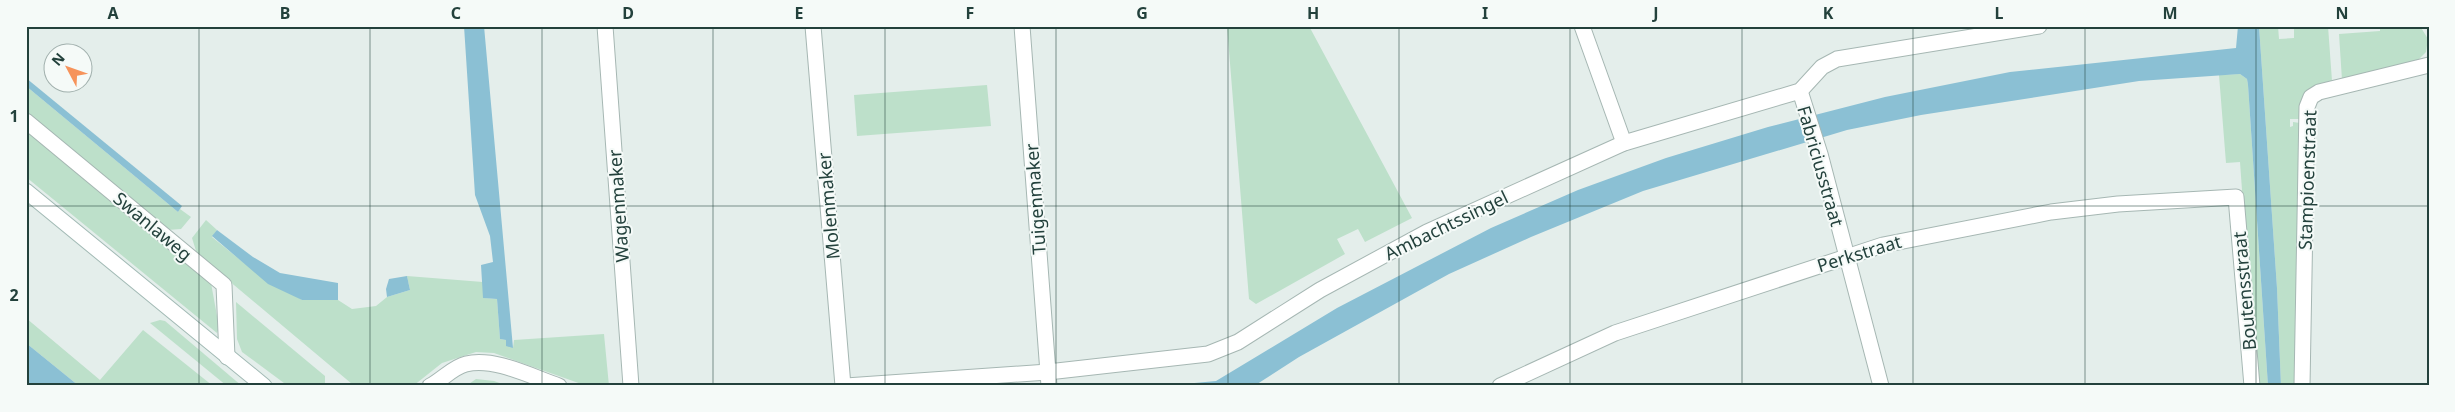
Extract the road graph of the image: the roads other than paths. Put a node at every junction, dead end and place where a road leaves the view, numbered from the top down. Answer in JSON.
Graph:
{"nodes":[{"id":1,"x":605,"y":26,"type":"edge"},
{"id":2,"x":813,"y":26,"type":"edge"},
{"id":3,"x":1022,"y":26,"type":"edge"},
{"id":4,"x":1582,"y":26,"type":"edge"},
{"id":5,"x":2039,"y":26,"type":"edge"},
{"id":6,"x":2429,"y":65,"type":"edge"},
{"id":7,"x":1800,"y":91,"type":"junction"},
{"id":8,"x":26,"y":121,"type":"edge"},
{"id":9,"x":1624,"y":143,"type":"junction"},
{"id":10,"x":26,"y":191,"type":"edge"},
{"id":11,"x":2236,"y":196,"type":"joint"},
{"id":12,"x":1846,"y":256,"type":"junction"},
{"id":13,"x":228,"y":357,"type":"junction"},
{"id":14,"x":1049,"y":379,"type":"edge"},
{"id":15,"x":437,"y":384,"type":"edge"},
{"id":16,"x":264,"y":386,"type":"edge"},
{"id":17,"x":559,"y":386,"type":"edge"},
{"id":18,"x":631,"y":386,"type":"edge"},
{"id":19,"x":845,"y":386,"type":"edge"},
{"id":20,"x":1500,"y":386,"type":"edge"},
{"id":21,"x":1881,"y":386,"type":"edge"},
{"id":22,"x":2252,"y":386,"type":"edge"},
{"id":23,"x":2302,"y":386,"type":"edge"}],
"edges":[{"from":1,"to":18,"type":"street","name":"Wagenmaker"},
{"from":2,"to":19,"type":"street","name":"Molenmaker"},
{"from":3,"to":14,"type":"street","name":"Tuigenmaker"},
{"from":4,"to":9,"type":"street"},
{"from":5,"to":7,"type":"street"},
{"from":6,"to":23,"type":"street","name":"Stampioenstraat"},
{"from":7,"to":9,"type":"street","name":"Ambachtssingel"},
{"from":7,"to":12,"type":"street","name":"Fabriciusstraat"},
{"from":8,"to":13,"type":"street","name":"Swanlaweg"},
{"from":9,"to":14,"type":"street","name":"Ambachtssingel"},
{"from":10,"to":13,"type":"street"},
{"from":11,"to":12,"type":"street","name":"Perkstraat"},
{"from":11,"to":22,"type":"street","name":"Boutensstraat"},
{"from":12,"to":20,"type":"street","name":"Perkstraat"},
{"from":12,"to":21,"type":"street","name":"Fabriciusstraat"},
{"from":13,"to":16,"type":"street"},
{"from":14,"to":19,"type":"street","name":"Ambachtssingel"},
{"from":15,"to":17,"type":"street"}]}
